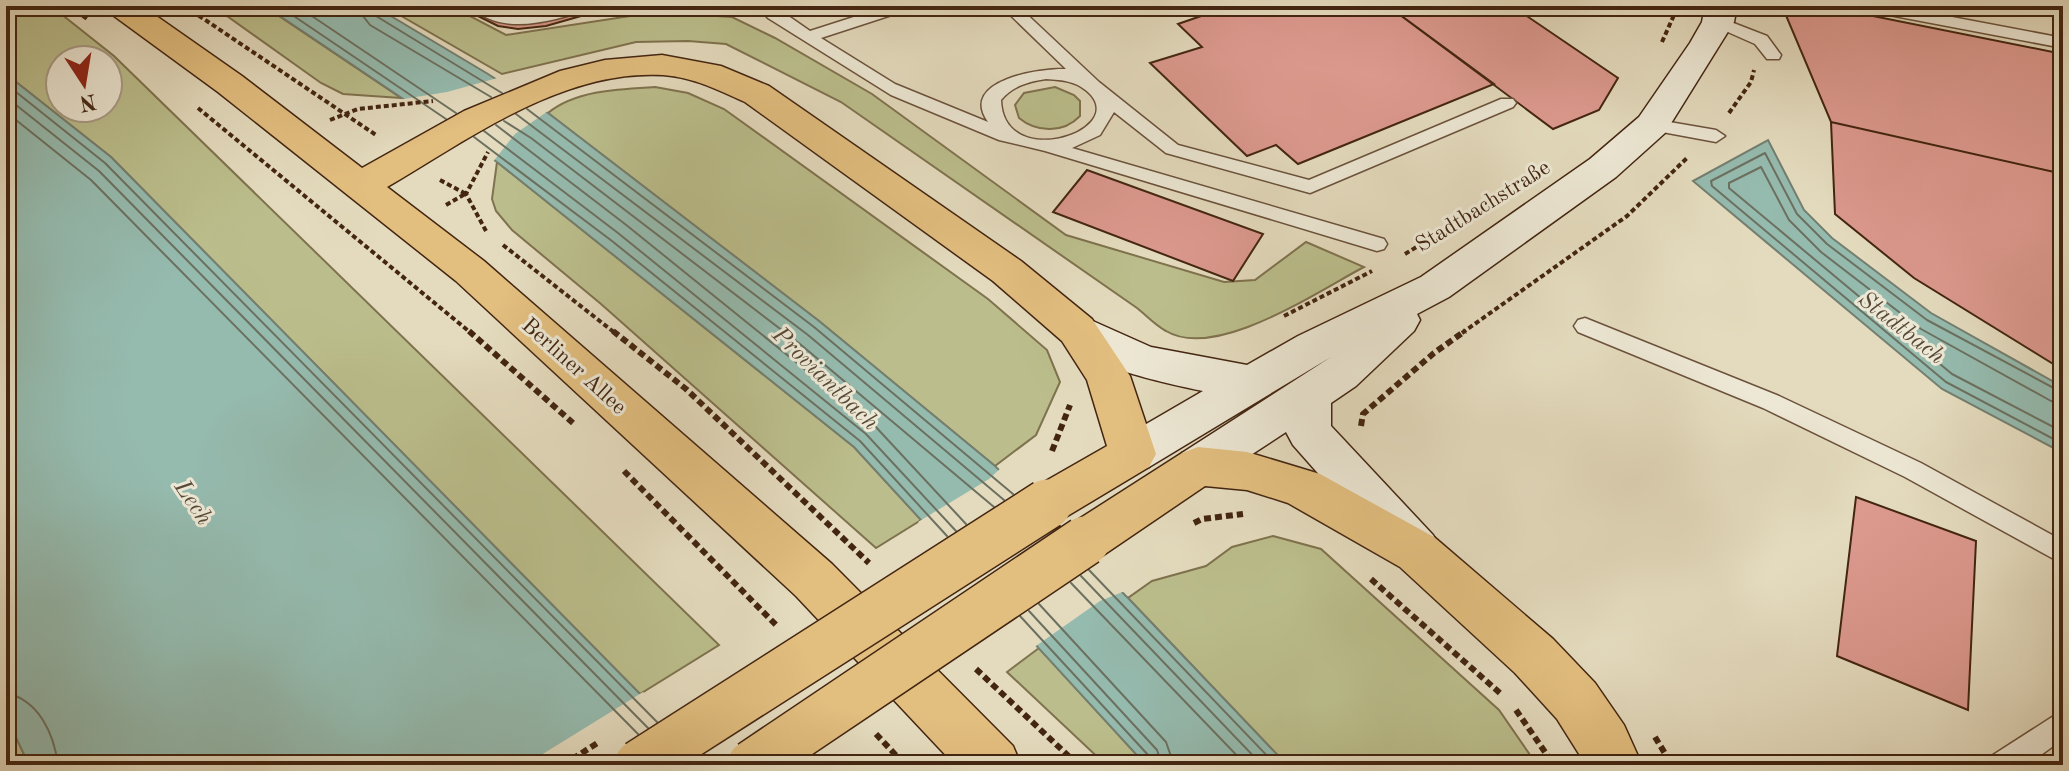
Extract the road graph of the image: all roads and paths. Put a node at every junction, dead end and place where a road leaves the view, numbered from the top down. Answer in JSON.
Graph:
{"nodes":[{"id":1,"x":121,"y":6,"type":"edge"},
{"id":2,"x":185,"y":6,"type":"edge"},
{"id":3,"x":478,"y":6,"type":"edge"},
{"id":4,"x":585,"y":6,"type":"edge"},
{"id":5,"x":765,"y":6,"type":"edge"},
{"id":6,"x":904,"y":6,"type":"edge"},
{"id":7,"x":1009,"y":6,"type":"edge"},
{"id":8,"x":1678,"y":6,"type":"edge"},
{"id":9,"x":1868,"y":6,"type":"edge"},
{"id":10,"x":1720,"y":14,"type":"edge"},
{"id":11,"x":810,"y":36,"type":"junction"},
{"id":12,"x":2063,"y":43,"type":"edge"},
{"id":13,"x":1660,"y":45,"type":"dead end"},
{"id":14,"x":1773,"y":55,"type":"dead end"},
{"id":15,"x":1093,"y":86,"type":"junction"},
{"id":16,"x":1507,"y":103,"type":"dead end"},
{"id":17,"x":391,"y":107,"type":"dead end"},
{"id":18,"x":1652,"y":125,"type":"junction"},
{"id":19,"x":1008,"y":135,"type":"junction"},
{"id":20,"x":1716,"y":136,"type":"dead end"},
{"id":21,"x":1043,"y":145,"type":"junction"},
{"id":22,"x":481,"y":162,"type":"dead end"},
{"id":23,"x":359,"y":186,"type":"junction"},
{"id":24,"x":300,"y":189,"type":"dead end"},
{"id":25,"x":1461,"y":220,"type":"dead end"},
{"id":26,"x":1377,"y":244,"type":"dead end"},
{"id":27,"x":1399,"y":257,"type":"dead end"},
{"id":28,"x":1374,"y":270,"type":"dead end"},
{"id":29,"x":1435,"y":287,"type":"junction"},
{"id":30,"x":1283,"y":316,"type":"dead end"},
{"id":31,"x":1585,"y":326,"type":"dead end"},
{"id":32,"x":1077,"y":330,"type":"junction"},
{"id":33,"x":1252,"y":383,"type":"junction"},
{"id":34,"x":1308,"y":393,"type":"junction"},
{"id":35,"x":1071,"y":396,"type":"dead end"},
{"id":36,"x":582,"y":431,"type":"dead end"},
{"id":37,"x":1133,"y":454,"type":"junction"},
{"id":38,"x":616,"y":462,"type":"dead end"},
{"id":39,"x":1198,"y":466,"type":"junction"},
{"id":40,"x":1048,"y":483,"type":"junction"},
{"id":41,"x":1250,"y":513,"type":"dead end"},
{"id":42,"x":1202,"y":519,"type":"dead end"},
{"id":43,"x":1417,"y":552,"type":"junction"},
{"id":44,"x":2063,"y":553,"type":"edge"},
{"id":45,"x":870,"y":564,"type":"dead end"},
{"id":46,"x":1360,"y":568,"type":"dead end"},
{"id":47,"x":786,"y":636,"type":"dead end"},
{"id":48,"x":969,"y":662,"type":"dead end"},
{"id":49,"x":2063,"y":723,"type":"edge"},
{"id":50,"x":872,"y":729,"type":"dead end"},
{"id":51,"x":639,"y":765,"type":"edge"},
{"id":52,"x":752,"y":765,"type":"edge"},
{"id":53,"x":905,"y":765,"type":"edge"},
{"id":54,"x":993,"y":765,"type":"edge"},
{"id":55,"x":1078,"y":765,"type":"edge"},
{"id":56,"x":1554,"y":765,"type":"edge"},
{"id":57,"x":1614,"y":765,"type":"edge"},
{"id":58,"x":2003,"y":765,"type":"edge"}],
"edges":[{"from":1,"to":23,"type":"main road","name":"Berliner Allee"},
{"from":2,"to":17,"type":"path"},
{"from":3,"to":4,"type":"lane"},
{"from":5,"to":11,"type":"lane"},
{"from":6,"to":11,"type":"lane"},
{"from":7,"to":15,"type":"lane"},
{"from":8,"to":13,"type":"path"},
{"from":9,"to":12,"type":"lane"},
{"from":10,"to":14,"type":"lane"},
{"from":10,"to":18,"type":"main road","name":"Stadtbachstraße"},
{"from":11,"to":19,"type":"lane"},
{"from":15,"to":16,"type":"lane"},
{"from":15,"to":19,"type":"lane"},
{"from":15,"to":21,"type":"lane"},
{"from":18,"to":20,"type":"lane"},
{"from":18,"to":29,"type":"main road","name":"Stadtbachstraße"},
{"from":19,"to":21,"type":"lane"},
{"from":21,"to":26,"type":"lane"},
{"from":22,"to":45,"type":"path"},
{"from":23,"to":32,"type":"main road"},
{"from":23,"to":54,"type":"main road","name":"Berliner Allee"},
{"from":24,"to":36,"type":"path"},
{"from":25,"to":27,"type":"path","name":"Stadtbachstraße"},
{"from":28,"to":30,"type":"path"},
{"from":29,"to":33,"type":"main road","name":"Stadtbachstraße"},
{"from":29,"to":34,"type":"main road","name":"Stadtbachstraße"},
{"from":31,"to":44,"type":"lane"},
{"from":32,"to":33,"type":"main road"},
{"from":32,"to":37,"type":"main road"},
{"from":33,"to":37,"type":"main road","name":"Stadtbachstraße"},
{"from":34,"to":39,"type":"main road","name":"Stadtbachstraße"},
{"from":34,"to":43,"type":"main road"},
{"from":35,"to":40,"type":"path"},
{"from":37,"to":40,"type":"main road"},
{"from":38,"to":47,"type":"path"},
{"from":39,"to":43,"type":"main road"},
{"from":39,"to":52,"type":"main road","bridge":true},
{"from":40,"to":51,"type":"main road","bridge":true},
{"from":41,"to":42,"type":"path"},
{"from":43,"to":57,"type":"main road"},
{"from":46,"to":56,"type":"path"},
{"from":48,"to":55,"type":"path"},
{"from":49,"to":58,"type":"lane"},
{"from":50,"to":53,"type":"path"}]}
